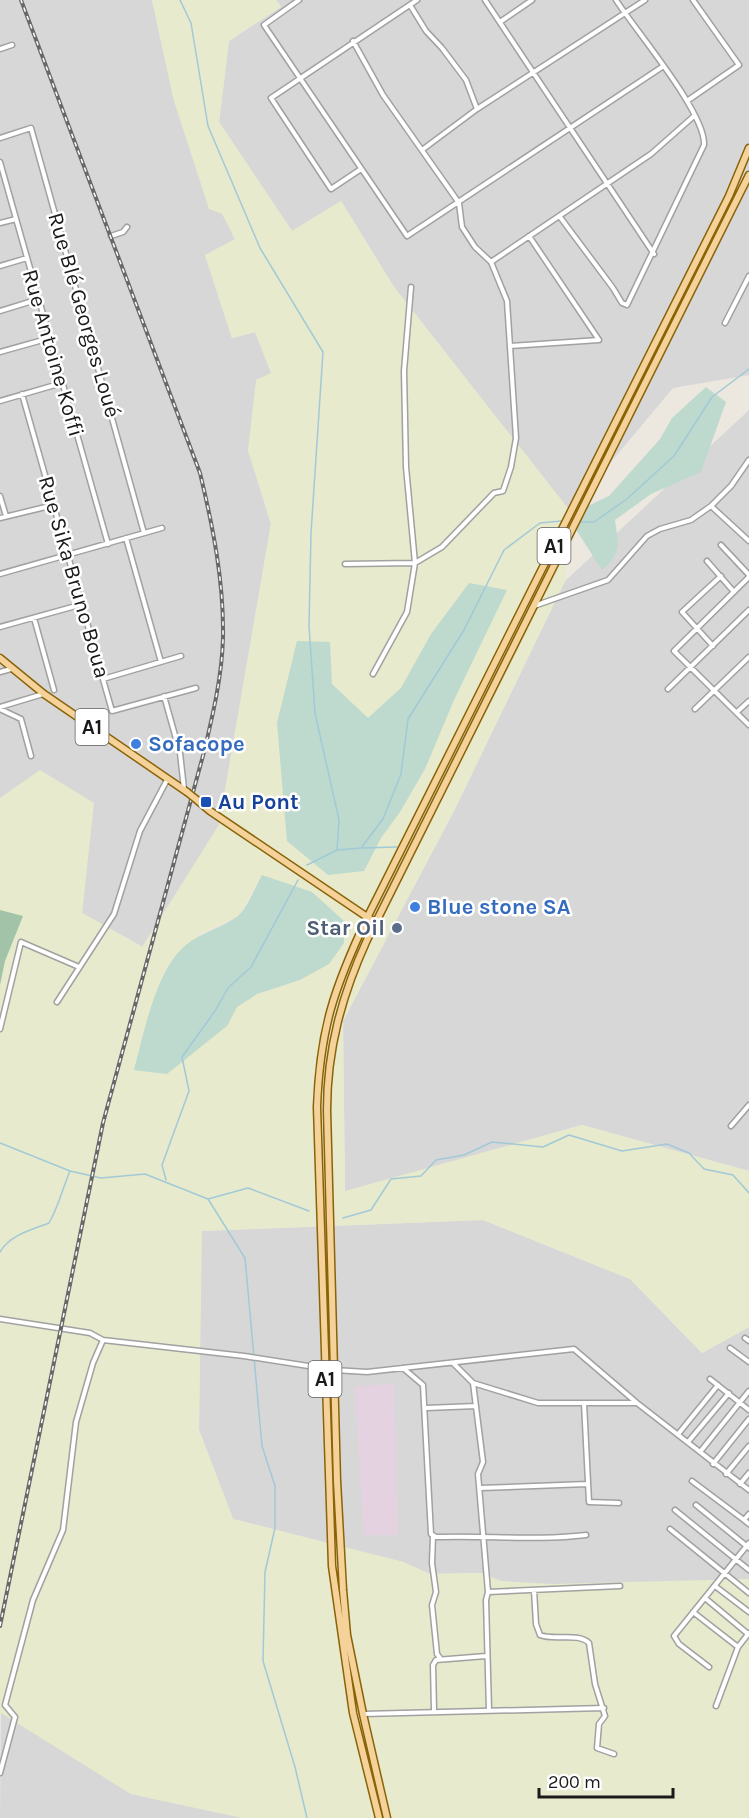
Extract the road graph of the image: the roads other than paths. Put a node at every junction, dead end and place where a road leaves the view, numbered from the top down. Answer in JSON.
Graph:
{"nodes":[{"id":1,"x":299,"y":0,"type":"edge"},
{"id":2,"x":417,"y":0,"type":"edge"},
{"id":3,"x":485,"y":0,"type":"edge"},
{"id":4,"x":532,"y":0,"type":"edge"},
{"id":5,"x":616,"y":0,"type":"edge"},
{"id":6,"x":645,"y":0,"type":"edge"},
{"id":7,"x":693,"y":0,"type":"edge"},
{"id":8,"x":410,"y":5,"type":"junction"},
{"id":9,"x":625,"y":14,"type":"junction"},
{"id":10,"x":500,"y":22,"type":"junction"},
{"id":11,"x":353,"y":41,"type":"junction"},
{"id":12,"x":12,"y":45,"type":"dead end"},
{"id":13,"x":0,"y":49,"type":"edge"},
{"id":14,"x":662,"y":67,"type":"junction"},
{"id":15,"x":534,"y":72,"type":"junction"},
{"id":16,"x":299,"y":79,"type":"junction"},
{"id":17,"x":687,"y":101,"type":"junction"},
{"id":18,"x":477,"y":109,"type":"junction"},
{"id":19,"x":694,"y":116,"type":"junction"},
{"id":20,"x":569,"y":127,"type":"junction"},
{"id":21,"x":0,"y":138,"type":"edge"},
{"id":22,"x":749,"y":148,"type":"edge"},
{"id":23,"x":422,"y":150,"type":"junction"},
{"id":24,"x":0,"y":162,"type":"edge"},
{"id":25,"x":362,"y":169,"type":"junction"},
{"id":26,"x":749,"y":175,"type":"edge"},
{"id":27,"x":3,"y":180,"type":"edge"},
{"id":28,"x":608,"y":184,"type":"junction"},
{"id":29,"x":459,"y":202,"type":"junction"},
{"id":30,"x":560,"y":216,"type":"junction"},
{"id":31,"x":16,"y":219,"type":"junction"},
{"id":32,"x":0,"y":223,"type":"edge"},
{"id":33,"x":128,"y":227,"type":"dead end"},
{"id":34,"x":111,"y":236,"type":"dead end"},
{"id":35,"x":529,"y":236,"type":"junction"},
{"id":36,"x":654,"y":254,"type":"junction"},
{"id":37,"x":27,"y":258,"type":"junction"},
{"id":38,"x":491,"y":262,"type":"junction"},
{"id":39,"x":0,"y":266,"type":"edge"},
{"id":40,"x":749,"y":276,"type":"edge"},
{"id":41,"x":411,"y":287,"type":"dead end"},
{"id":42,"x":39,"y":299,"type":"junction"},
{"id":43,"x":0,"y":311,"type":"edge"},
{"id":44,"x":725,"y":322,"type":"dead end"},
{"id":45,"x":50,"y":338,"type":"junction"},
{"id":46,"x":510,"y":346,"type":"junction"},
{"id":47,"x":0,"y":352,"type":"edge"},
{"id":48,"x":62,"y":383,"type":"junction"},
{"id":49,"x":22,"y":394,"type":"junction"},
{"id":50,"x":0,"y":400,"type":"edge"},
{"id":51,"x":749,"y":460,"type":"edge"},
{"id":52,"x":0,"y":496,"type":"edge"},
{"id":53,"x":54,"y":505,"type":"junction"},
{"id":54,"x":711,"y":506,"type":"junction"},
{"id":55,"x":6,"y":516,"type":"junction"},
{"id":56,"x":0,"y":518,"type":"edge"},
{"id":57,"x":162,"y":528,"type":"dead end"},
{"id":58,"x":144,"y":533,"type":"junction"},
{"id":59,"x":126,"y":538,"type":"junction"},
{"id":60,"x":749,"y":541,"type":"edge"},
{"id":61,"x":108,"y":544,"type":"junction"},
{"id":62,"x":721,"y":545,"type":"dead end"},
{"id":63,"x":68,"y":555,"type":"junction"},
{"id":64,"x":707,"y":561,"type":"dead end"},
{"id":65,"x":415,"y":563,"type":"junction"},
{"id":66,"x":345,"y":564,"type":"dead end"},
{"id":67,"x":0,"y":574,"type":"edge"},
{"id":68,"x":721,"y":576,"type":"junction"},
{"id":69,"x":749,"y":576,"type":"edge"},
{"id":70,"x":734,"y":592,"type":"junction"},
{"id":71,"x":83,"y":604,"type":"junction"},
{"id":72,"x":534,"y":606,"type":"junction"},
{"id":73,"x":749,"y":610,"type":"edge"},
{"id":74,"x":34,"y":618,"type":"junction"},
{"id":75,"x":0,"y":627,"type":"edge"},
{"id":76,"x":697,"y":629,"type":"junction"},
{"id":77,"x":713,"y":645,"type":"junction"},
{"id":78,"x":181,"y":656,"type":"dead end"},
{"id":79,"x":749,"y":657,"type":"edge"},
{"id":80,"x":0,"y":658,"type":"edge"},
{"id":81,"x":161,"y":662,"type":"junction"},
{"id":82,"x":691,"y":667,"type":"junction"},
{"id":83,"x":11,"y":669,"type":"junction"},
{"id":84,"x":0,"y":672,"type":"edge"},
{"id":85,"x":373,"y":674,"type":"dead end"},
{"id":86,"x":103,"y":679,"type":"junction"},
{"id":87,"x":196,"y":688,"type":"dead end"},
{"id":88,"x":668,"y":689,"type":"dead end"},
{"id":89,"x":54,"y":690,"type":"dead end"},
{"id":90,"x":715,"y":691,"type":"junction"},
{"id":91,"x":44,"y":694,"type":"junction"},
{"id":92,"x":164,"y":696,"type":"junction"},
{"id":93,"x":749,"y":701,"type":"edge"},
{"id":94,"x":0,"y":708,"type":"edge"},
{"id":95,"x":695,"y":710,"type":"dead end"},
{"id":96,"x":737,"y":712,"type":"junction"},
{"id":97,"x":749,"y":725,"type":"edge"},
{"id":98,"x":31,"y":756,"type":"dead end"},
{"id":99,"x":167,"y":780,"type":"junction"},
{"id":100,"x":185,"y":791,"type":"junction"},
{"id":101,"x":367,"y":918,"type":"junction"},
{"id":102,"x":376,"y":923,"type":"junction"},
{"id":103,"x":80,"y":967,"type":"junction"},
{"id":104,"x":57,"y":1002,"type":"dead end"},
{"id":105,"x":0,"y":1029,"type":"edge"},
{"id":106,"x":749,"y":1105,"type":"edge"},
{"id":107,"x":731,"y":1126,"type":"dead end"},
{"id":108,"x":0,"y":1319,"type":"edge"},
{"id":109,"x":103,"y":1340,"type":"junction"},
{"id":110,"x":730,"y":1348,"type":"dead end"},
{"id":111,"x":749,"y":1362,"type":"edge"},
{"id":112,"x":453,"y":1363,"type":"junction"},
{"id":113,"x":324,"y":1368,"type":"junction"},
{"id":114,"x":402,"y":1368,"type":"junction"},
{"id":115,"x":334,"y":1370,"type":"junction"},
{"id":116,"x":710,"y":1379,"type":"dead end"},
{"id":117,"x":473,"y":1383,"type":"junction"},
{"id":118,"x":718,"y":1385,"type":"junction"},
{"id":119,"x":749,"y":1391,"type":"edge"},
{"id":120,"x":729,"y":1394,"type":"junction"},
{"id":121,"x":584,"y":1403,"type":"junction"},
{"id":122,"x":637,"y":1403,"type":"junction"},
{"id":123,"x":740,"y":1403,"type":"junction"},
{"id":124,"x":476,"y":1406,"type":"junction"},
{"id":125,"x":426,"y":1408,"type":"junction"},
{"id":126,"x":749,"y":1410,"type":"edge"},
{"id":127,"x":749,"y":1419,"type":"edge"},
{"id":128,"x":679,"y":1433,"type":"junction"},
{"id":129,"x":688,"y":1442,"type":"junction"},
{"id":130,"x":749,"y":1446,"type":"edge"},
{"id":131,"x":700,"y":1452,"type":"junction"},
{"id":132,"x":713,"y":1464,"type":"junction"},
{"id":133,"x":749,"y":1473,"type":"edge"},
{"id":134,"x":726,"y":1474,"type":"junction"},
{"id":135,"x":692,"y":1481,"type":"dead end"},
{"id":136,"x":587,"y":1484,"type":"junction"},
{"id":137,"x":740,"y":1484,"type":"junction"},
{"id":138,"x":480,"y":1488,"type":"junction"},
{"id":139,"x":749,"y":1490,"type":"edge"},
{"id":140,"x":619,"y":1503,"type":"dead end"},
{"id":141,"x":696,"y":1505,"type":"dead end"},
{"id":142,"x":675,"y":1510,"type":"dead end"},
{"id":143,"x":749,"y":1514,"type":"edge"},
{"id":144,"x":744,"y":1520,"type":"junction"},
{"id":145,"x":749,"y":1524,"type":"edge"},
{"id":146,"x":670,"y":1529,"type":"dead end"},
{"id":147,"x":484,"y":1535,"type":"junction"},
{"id":148,"x":586,"y":1535,"type":"dead end"},
{"id":149,"x":433,"y":1536,"type":"junction"},
{"id":150,"x":748,"y":1546,"type":"edge"},
{"id":151,"x":736,"y":1560,"type":"junction"},
{"id":152,"x":749,"y":1570,"type":"edge"},
{"id":153,"x":726,"y":1574,"type":"junction"},
{"id":154,"x":620,"y":1586,"type":"dead end"},
{"id":155,"x":715,"y":1586,"type":"junction"},
{"id":156,"x":534,"y":1590,"type":"junction"},
{"id":157,"x":488,"y":1592,"type":"junction"},
{"id":158,"x":749,"y":1593,"type":"edge"},
{"id":159,"x":705,"y":1598,"type":"junction"},
{"id":160,"x":693,"y":1612,"type":"junction"},
{"id":161,"x":749,"y":1612,"type":"edge"},
{"id":162,"x":749,"y":1633,"type":"edge"},
{"id":163,"x":738,"y":1647,"type":"junction"},
{"id":164,"x":486,"y":1656,"type":"junction"},
{"id":165,"x":440,"y":1658,"type":"junction"},
{"id":166,"x":709,"y":1667,"type":"dead end"},
{"id":167,"x":716,"y":1706,"type":"dead end"},
{"id":168,"x":604,"y":1708,"type":"junction"},
{"id":169,"x":434,"y":1710,"type":"junction"},
{"id":170,"x":489,"y":1710,"type":"junction"},
{"id":171,"x":363,"y":1714,"type":"junction"},
{"id":172,"x":614,"y":1754,"type":"dead end"},
{"id":173,"x":0,"y":1773,"type":"edge"},
{"id":174,"x":379,"y":1818,"type":"edge"},
{"id":175,"x":387,"y":1818,"type":"edge"}],
"edges":[{"from":1,"to":16,"type":"street"},
{"from":2,"to":8,"type":"street"},
{"from":3,"to":10,"type":"street"},
{"from":4,"to":10,"type":"street"},
{"from":5,"to":9,"type":"street"},
{"from":6,"to":9,"type":"street"},
{"from":7,"to":17,"type":"street"},
{"from":8,"to":11,"type":"street"},
{"from":8,"to":18,"type":"street"},
{"from":9,"to":14,"type":"street"},
{"from":9,"to":15,"type":"street"},
{"from":10,"to":15,"type":"street"},
{"from":11,"to":16,"type":"street"},
{"from":11,"to":23,"type":"street"},
{"from":12,"to":13,"type":"street"},
{"from":14,"to":17,"type":"street"},
{"from":14,"to":20,"type":"street"},
{"from":15,"to":18,"type":"street"},
{"from":15,"to":20,"type":"street"},
{"from":16,"to":25,"type":"street"},
{"from":16,"to":25,"type":"street"},
{"from":17,"to":19,"type":"street"},
{"from":18,"to":23,"type":"street"},
{"from":19,"to":28,"type":"street"},
{"from":19,"to":36,"type":"street"},
{"from":20,"to":28,"type":"street"},
{"from":20,"to":29,"type":"street"},
{"from":21,"to":58,"type":"street","name":"Rue Blé Georges Loué"},
{"from":22,"to":101,"type":"main road","number":"A1"},
{"from":23,"to":29,"type":"street"},
{"from":24,"to":27,"type":"street","name":"Rue Antoine Koffi"},
{"from":25,"to":29,"type":"street"},
{"from":26,"to":72,"type":"main road","number":"A1"},
{"from":27,"to":31,"type":"street","name":"Rue Antoine Koffi"},
{"from":28,"to":30,"type":"street"},
{"from":28,"to":36,"type":"street"},
{"from":29,"to":38,"type":"street"},
{"from":30,"to":35,"type":"street"},
{"from":30,"to":36,"type":"street"},
{"from":31,"to":32,"type":"street"},
{"from":31,"to":37,"type":"street","name":"Rue Antoine Koffi"},
{"from":33,"to":34,"type":"street"},
{"from":35,"to":38,"type":"street"},
{"from":35,"to":46,"type":"street"},
{"from":37,"to":39,"type":"street"},
{"from":37,"to":42,"type":"street","name":"Rue Antoine Koffi"},
{"from":38,"to":46,"type":"street"},
{"from":40,"to":44,"type":"street"},
{"from":41,"to":65,"type":"street"},
{"from":42,"to":43,"type":"street"},
{"from":42,"to":45,"type":"street","name":"Rue Antoine Koffi"},
{"from":45,"to":47,"type":"street"},
{"from":45,"to":48,"type":"street","name":"Rue Antoine Koffi"},
{"from":46,"to":65,"type":"street"},
{"from":48,"to":49,"type":"street"},
{"from":48,"to":61,"type":"street","name":"Rue Antoine Koffi"},
{"from":49,"to":50,"type":"street"},
{"from":49,"to":53,"type":"street","name":"Rue Sika Bruno Boua"},
{"from":51,"to":54,"type":"street"},
{"from":52,"to":55,"type":"street"},
{"from":53,"to":55,"type":"street"},
{"from":53,"to":63,"type":"street","name":"Rue Sika Bruno Boua"},
{"from":54,"to":60,"type":"street"},
{"from":54,"to":72,"type":"street"},
{"from":55,"to":56,"type":"street"},
{"from":57,"to":58,"type":"street"},
{"from":58,"to":59,"type":"street"},
{"from":59,"to":61,"type":"street"},
{"from":59,"to":81,"type":"street"},
{"from":61,"to":63,"type":"street"},
{"from":62,"to":69,"type":"street"},
{"from":63,"to":67,"type":"street"},
{"from":63,"to":71,"type":"street","name":"Rue Sika Bruno Boua"},
{"from":64,"to":68,"type":"street"},
{"from":65,"to":66,"type":"street"},
{"from":65,"to":85,"type":"street"},
{"from":68,"to":70,"type":"street"},
{"from":68,"to":76,"type":"street"},
{"from":69,"to":70,"type":"street"},
{"from":70,"to":76,"type":"street"},
{"from":71,"to":74,"type":"street"},
{"from":71,"to":86,"type":"street","name":"Rue Sika Bruno Boua"},
{"from":72,"to":102,"type":"main road","number":"A1"},
{"from":73,"to":77,"type":"street"},
{"from":74,"to":75,"type":"street"},
{"from":74,"to":89,"type":"street"},
{"from":76,"to":77,"type":"street"},
{"from":76,"to":82,"type":"street"},
{"from":77,"to":82,"type":"street"},
{"from":78,"to":81,"type":"street"},
{"from":79,"to":90,"type":"street"},
{"from":80,"to":83,"type":"main road","number":"A1"},
{"from":81,"to":86,"type":"street"},
{"from":82,"to":88,"type":"street"},
{"from":82,"to":90,"type":"street"},
{"from":83,"to":84,"type":"street"},
{"from":83,"to":91,"type":"main road","number":"A1"},
{"from":86,"to":92,"type":"street","name":"Rue Sika Bruno Boua"},
{"from":87,"to":92,"type":"street","name":"Rue Sika Bruno Boua"},
{"from":90,"to":95,"type":"street"},
{"from":90,"to":96,"type":"street"},
{"from":91,"to":94,"type":"street"},
{"from":91,"to":99,"type":"main road","number":"A1"},
{"from":92,"to":100,"type":"street"},
{"from":93,"to":96,"type":"street"},
{"from":94,"to":98,"type":"street"},
{"from":96,"to":97,"type":"street"},
{"from":99,"to":100,"type":"main road","number":"A1"},
{"from":99,"to":103,"type":"street"},
{"from":100,"to":101,"type":"main road","number":"A1","bridge":true},
{"from":101,"to":102,"type":"main road","number":"A1"},
{"from":101,"to":113,"type":"main road","number":"A1"},
{"from":102,"to":115,"type":"main road","number":"A1"},
{"from":103,"to":104,"type":"street"},
{"from":103,"to":105,"type":"street"},
{"from":106,"to":107,"type":"street"},
{"from":108,"to":109,"type":"street"},
{"from":109,"to":113,"type":"street"},
{"from":109,"to":173,"type":"street"},
{"from":110,"to":111,"type":"street"},
{"from":112,"to":114,"type":"street"},
{"from":112,"to":117,"type":"street"},
{"from":112,"to":122,"type":"street"},
{"from":113,"to":115,"type":"street"},
{"from":113,"to":174,"type":"main road","number":"A1"},
{"from":114,"to":115,"type":"street"},
{"from":114,"to":125,"type":"street"},
{"from":115,"to":171,"type":"main road","number":"A1"},
{"from":116,"to":118,"type":"street"},
{"from":117,"to":121,"type":"street"},
{"from":117,"to":124,"type":"street"},
{"from":118,"to":120,"type":"street"},
{"from":118,"to":128,"type":"street"},
{"from":119,"to":123,"type":"street"},
{"from":120,"to":123,"type":"street"},
{"from":120,"to":129,"type":"street"},
{"from":121,"to":122,"type":"street"},
{"from":121,"to":136,"type":"street"},
{"from":122,"to":128,"type":"street"},
{"from":123,"to":126,"type":"street"},
{"from":123,"to":131,"type":"street"},
{"from":124,"to":125,"type":"street"},
{"from":124,"to":138,"type":"street"},
{"from":125,"to":149,"type":"street"},
{"from":127,"to":132,"type":"street"},
{"from":128,"to":129,"type":"street"},
{"from":129,"to":131,"type":"street"},
{"from":130,"to":134,"type":"street"},
{"from":131,"to":132,"type":"street"},
{"from":132,"to":134,"type":"street"},
{"from":133,"to":137,"type":"street"},
{"from":134,"to":137,"type":"street"},
{"from":135,"to":144,"type":"street"},
{"from":136,"to":138,"type":"street"},
{"from":136,"to":140,"type":"street"},
{"from":137,"to":139,"type":"street"},
{"from":138,"to":147,"type":"street"},
{"from":141,"to":150,"type":"street"},
{"from":142,"to":151,"type":"street"},
{"from":143,"to":144,"type":"street"},
{"from":144,"to":145,"type":"street"},
{"from":146,"to":153,"type":"street"},
{"from":147,"to":148,"type":"street"},
{"from":147,"to":149,"type":"street"},
{"from":147,"to":157,"type":"street"},
{"from":149,"to":165,"type":"street"},
{"from":150,"to":151,"type":"street"},
{"from":151,"to":152,"type":"street"},
{"from":151,"to":153,"type":"street"},
{"from":153,"to":155,"type":"street"},
{"from":153,"to":158,"type":"street"},
{"from":154,"to":156,"type":"street"},
{"from":155,"to":159,"type":"street"},
{"from":155,"to":161,"type":"street"},
{"from":156,"to":157,"type":"street"},
{"from":156,"to":168,"type":"street"},
{"from":157,"to":164,"type":"street"},
{"from":159,"to":160,"type":"street"},
{"from":159,"to":162,"type":"street"},
{"from":160,"to":163,"type":"street"},
{"from":160,"to":166,"type":"street"},
{"from":162,"to":163,"type":"street"},
{"from":163,"to":167,"type":"street"},
{"from":164,"to":165,"type":"street"},
{"from":164,"to":170,"type":"street"},
{"from":165,"to":169,"type":"street"},
{"from":168,"to":170,"type":"street"},
{"from":168,"to":172,"type":"street"},
{"from":169,"to":170,"type":"street"},
{"from":169,"to":171,"type":"street"},
{"from":171,"to":175,"type":"main road","number":"A1"}]}
